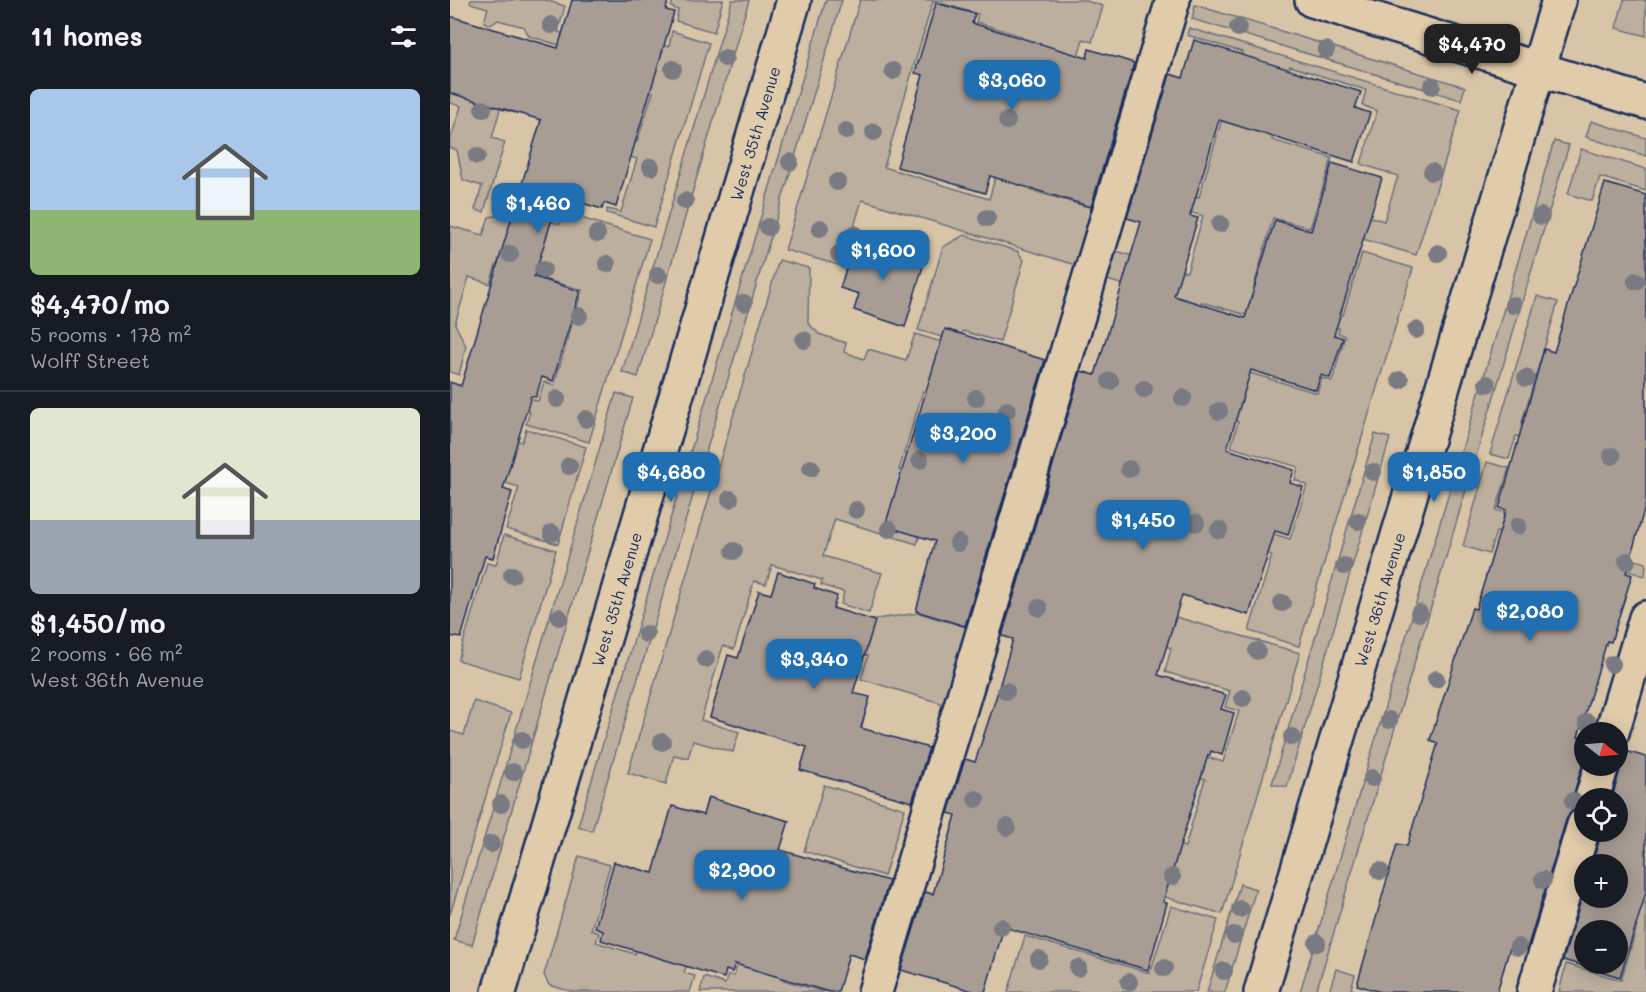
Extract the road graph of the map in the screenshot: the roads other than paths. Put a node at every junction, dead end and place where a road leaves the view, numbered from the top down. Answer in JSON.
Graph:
{"nodes":[{"id":1,"x":794,"y":0,"type":"edge"},
{"id":2,"x":1173,"y":0,"type":"edge"},
{"id":3,"x":1312,"y":0,"type":"edge"},
{"id":4,"x":1559,"y":0,"type":"edge"},
{"id":5,"x":1538,"y":69,"type":"junction"},
{"id":6,"x":1646,"y":102,"type":"edge"},
{"id":7,"x":1646,"y":618,"type":"edge"},
{"id":8,"x":1615,"y":722,"type":"edge"},
{"id":9,"x":1579,"y":842,"type":"edge"},
{"id":10,"x":499,"y":992,"type":"edge"},
{"id":11,"x":875,"y":992,"type":"edge"},
{"id":12,"x":1261,"y":992,"type":"edge"},
{"id":13,"x":1534,"y":992,"type":"edge"}],
"edges":[{"from":1,"to":10,"type":"street","name":"West 35th Avenue"},
{"from":2,"to":11,"type":"street"},
{"from":3,"to":5,"type":"street"},
{"from":4,"to":5,"type":"street","name":"West 36th Avenue"},
{"from":5,"to":6,"type":"street"},
{"from":5,"to":12,"type":"street","name":"West 36th Avenue"},
{"from":7,"to":8,"type":"street"},
{"from":9,"to":13,"type":"street"}]}
